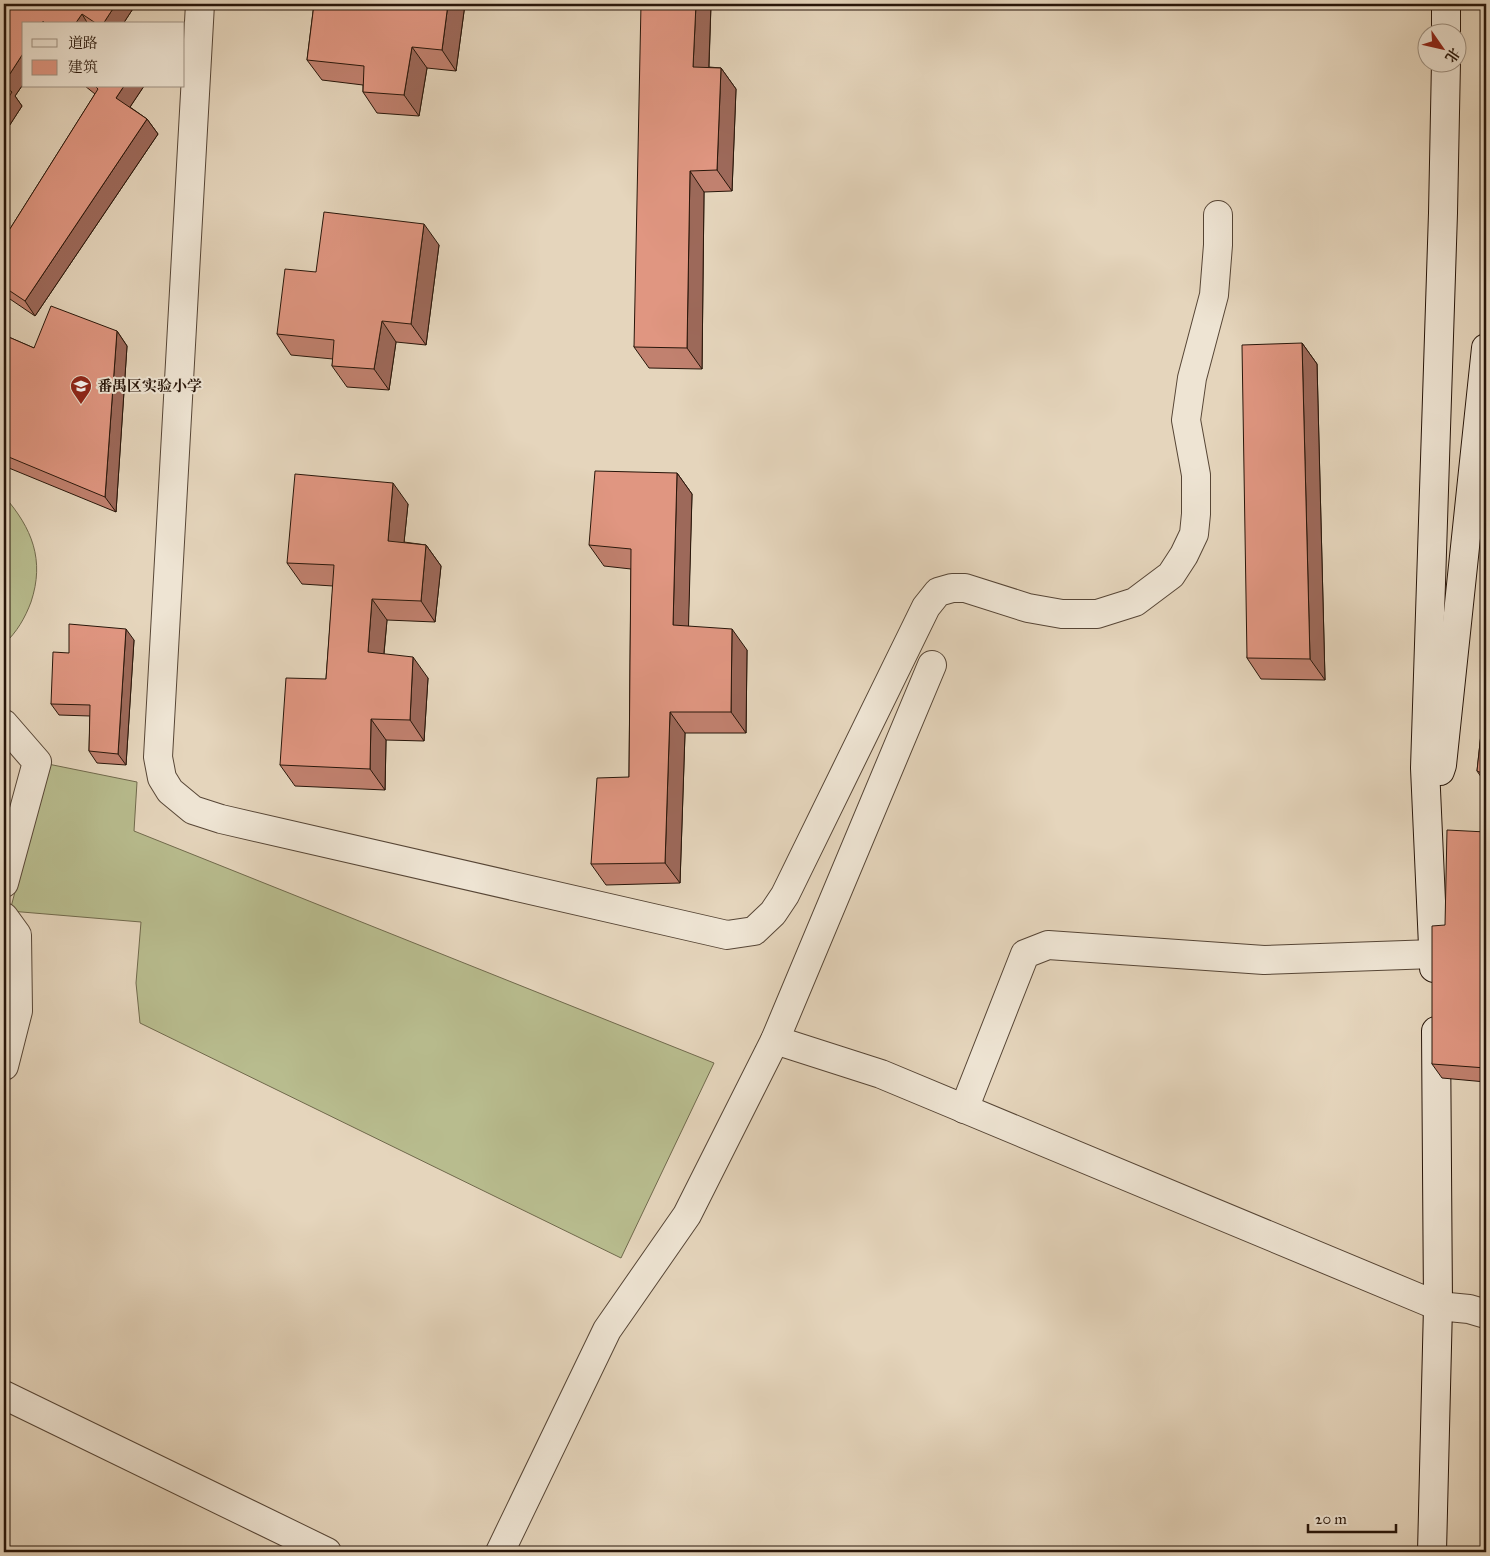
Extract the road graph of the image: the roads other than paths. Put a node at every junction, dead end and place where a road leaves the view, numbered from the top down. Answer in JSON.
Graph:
{"nodes":[{"id":1,"x":200,"y":4,"type":"edge"},
{"id":2,"x":1446,"y":4,"type":"edge"},
{"id":3,"x":1446,"y":22,"type":"edge"},
{"id":4,"x":1446,"y":72,"type":"edge"},
{"id":5,"x":1218,"y":215,"type":"dead end"},
{"id":6,"x":1486,"y":348,"type":"edge"},
{"id":7,"x":932,"y":665,"type":"dead end"},
{"id":8,"x":4,"y":724,"type":"edge"},
{"id":9,"x":1426,"y":807,"type":"junction"},
{"id":10,"x":4,"y":883,"type":"edge"},
{"id":11,"x":4,"y":917,"type":"edge"},
{"id":12,"x":1434,"y":954,"type":"junction"},
{"id":13,"x":775,"y":1040,"type":"junction"},
{"id":14,"x":4,"y":1066,"type":"edge"},
{"id":15,"x":964,"y":1108,"type":"junction"},
{"id":16,"x":1438,"y":1306,"type":"junction"},
{"id":17,"x":1486,"y":1314,"type":"edge"},
{"id":18,"x":4,"y":1395,"type":"edge"},
{"id":19,"x":327,"y":1552,"type":"edge"},
{"id":20,"x":500,"y":1552,"type":"edge"},
{"id":21,"x":1432,"y":1552,"type":"edge"}],
"edges":[{"from":1,"to":5,"type":"street"},
{"from":2,"to":3,"type":"street"},
{"from":4,"to":9,"type":"street"},
{"from":6,"to":9,"type":"street"},
{"from":7,"to":13,"type":"street"},
{"from":8,"to":10,"type":"street"},
{"from":9,"to":12,"type":"street"},
{"from":11,"to":14,"type":"street"},
{"from":12,"to":15,"type":"street"},
{"from":12,"to":16,"type":"street"},
{"from":13,"to":15,"type":"street"},
{"from":13,"to":20,"type":"street"},
{"from":15,"to":16,"type":"street"},
{"from":16,"to":17,"type":"street"},
{"from":16,"to":21,"type":"street"},
{"from":18,"to":19,"type":"street"}]}
